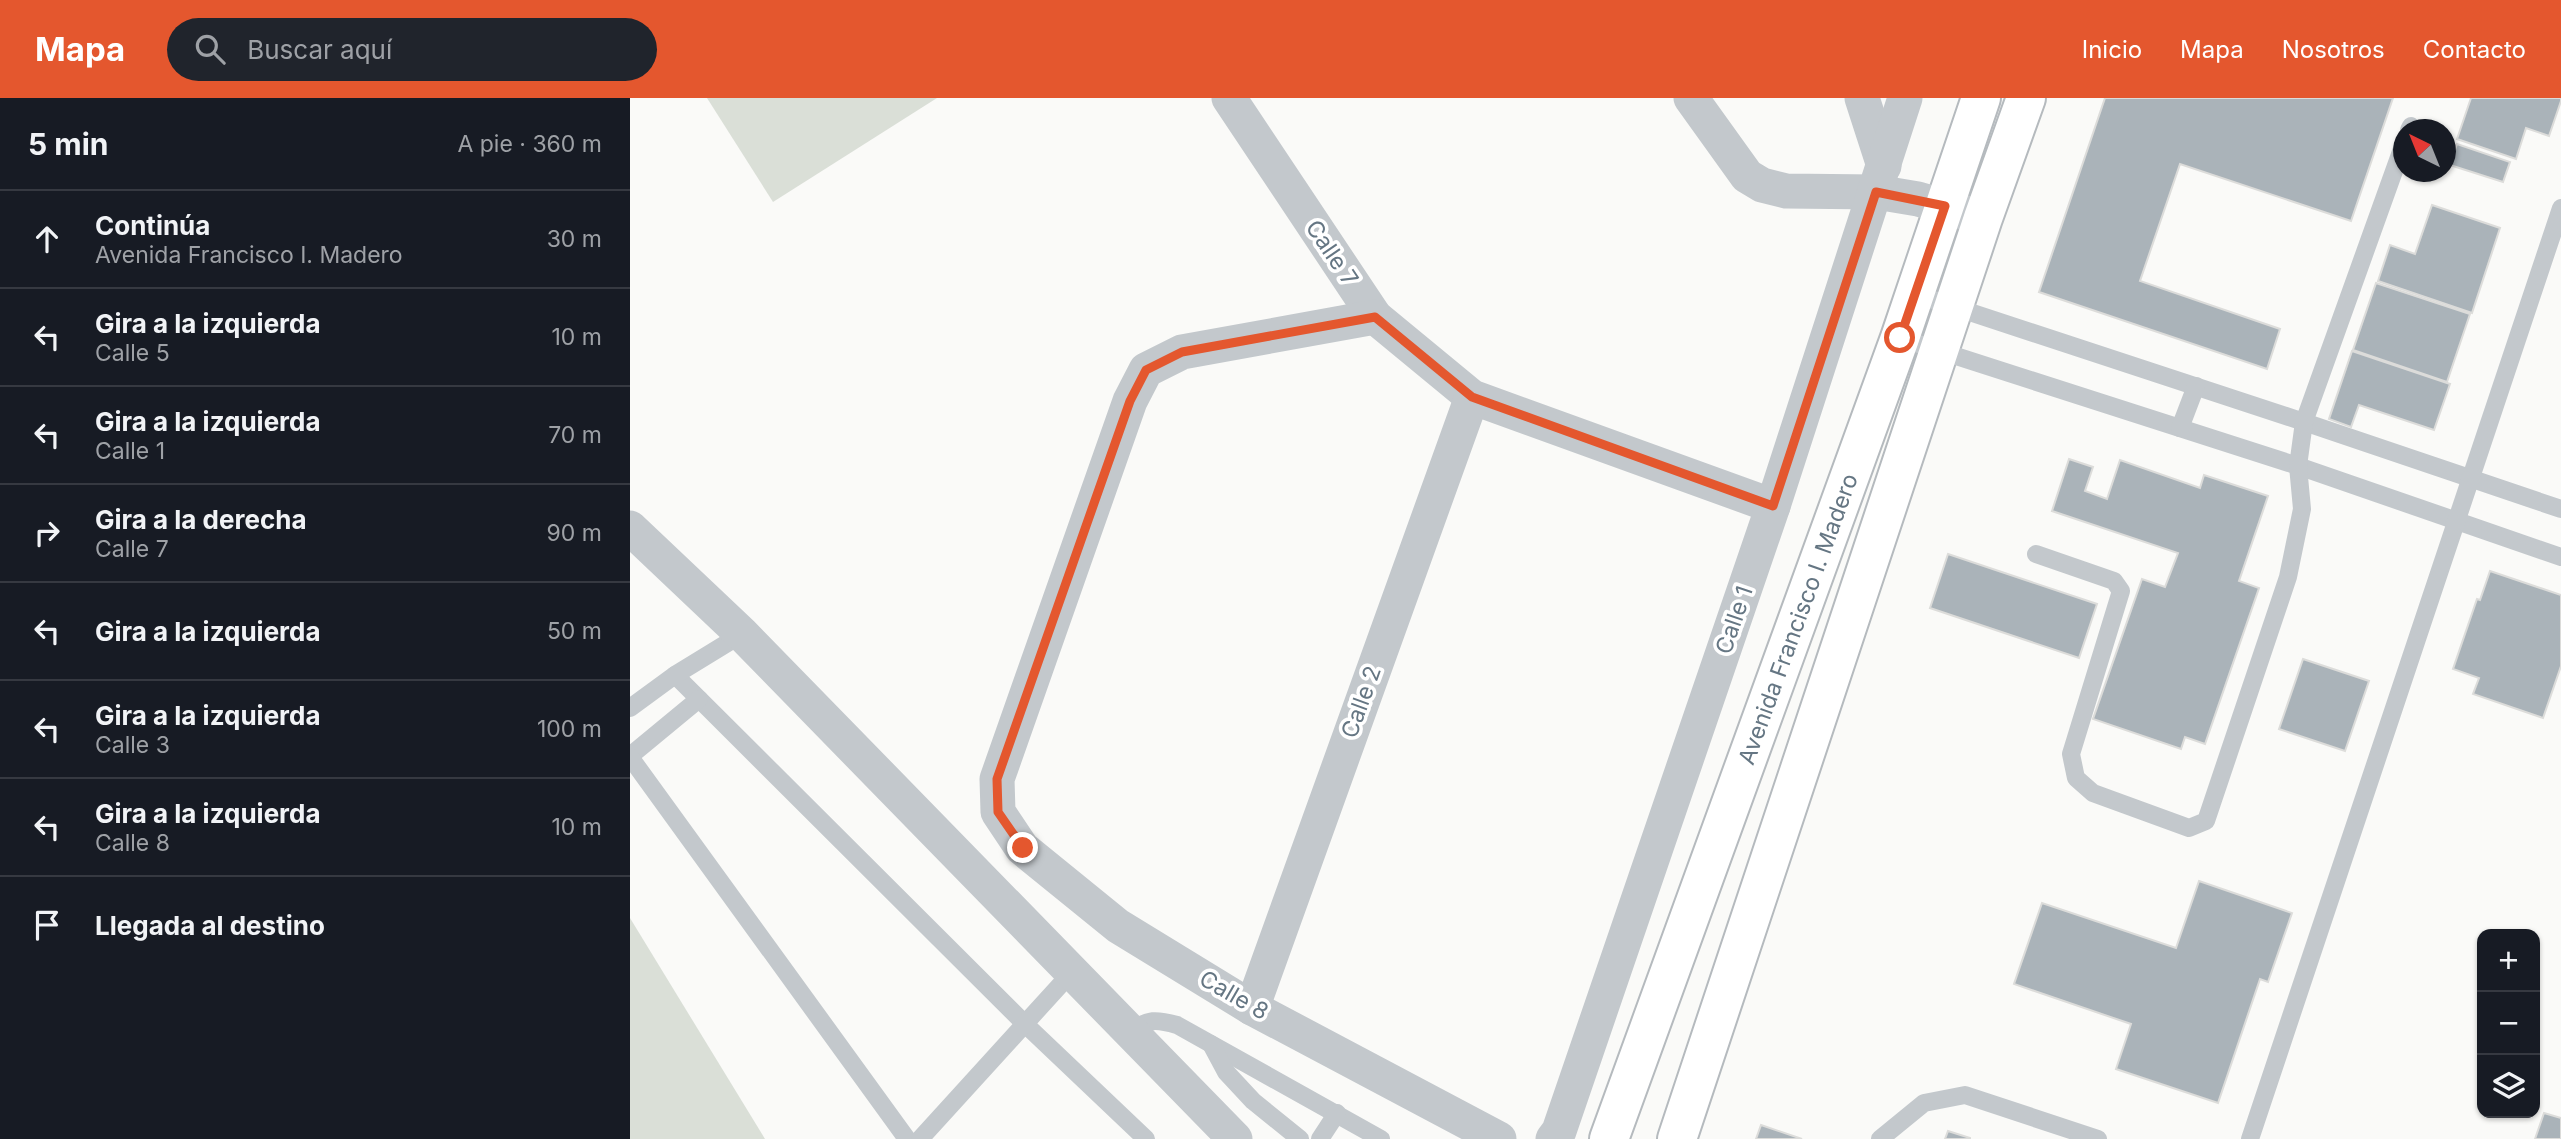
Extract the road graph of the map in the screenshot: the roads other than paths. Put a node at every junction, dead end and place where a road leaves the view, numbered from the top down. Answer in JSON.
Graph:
{"nodes":[{"id":1,"x":1229,"y":98,"type":"edge"},
{"id":2,"x":1691,"y":98,"type":"edge"},
{"id":3,"x":1861,"y":98,"type":"edge"},
{"id":4,"x":1905,"y":98,"type":"edge"},
{"id":5,"x":1981,"y":98,"type":"edge"},
{"id":6,"x":2026,"y":98,"type":"edge"},
{"id":7,"x":2393,"y":174,"type":"edge"},
{"id":8,"x":1880,"y":179,"type":"junction"},
{"id":9,"x":1945,"y":206,"type":"junction"},
{"id":10,"x":2561,"y":208,"type":"edge"},
{"id":11,"x":1983,"y":218,"type":"junction"},
{"id":12,"x":1915,"y":294,"type":"junction"},
{"id":13,"x":1955,"y":308,"type":"junction"},
{"id":14,"x":1375,"y":317,"type":"junction"},
{"id":15,"x":1900,"y":338,"type":"junction"},
{"id":16,"x":1941,"y":351,"type":"junction"},
{"id":17,"x":2196,"y":386,"type":"junction"},
{"id":18,"x":1472,"y":397,"type":"junction"},
{"id":19,"x":2304,"y":422,"type":"junction"},
{"id":20,"x":2180,"y":428,"type":"junction"},
{"id":21,"x":2298,"y":466,"type":"junction"},
{"id":22,"x":2471,"y":479,"type":"junction"},
{"id":23,"x":1773,"y":506,"type":"junction"},
{"id":24,"x":2561,"y":509,"type":"edge"},
{"id":25,"x":2456,"y":522,"type":"junction"},
{"id":26,"x":630,"y":528,"type":"edge"},
{"id":27,"x":2036,"y":554,"type":"dead end"},
{"id":28,"x":2561,"y":557,"type":"edge"},
{"id":29,"x":743,"y":634,"type":"junction"},
{"id":30,"x":675,"y":675,"type":"junction"},
{"id":31,"x":699,"y":699,"type":"junction"},
{"id":32,"x":630,"y":708,"type":"edge"},
{"id":33,"x":630,"y":757,"type":"edge"},
{"id":34,"x":1072,"y":972,"type":"junction"},
{"id":35,"x":1252,"y":1008,"type":"junction"},
{"id":36,"x":1026,"y":1025,"type":"junction"},
{"id":37,"x":1130,"y":1031,"type":"junction"},
{"id":38,"x":1211,"y":1044,"type":"junction"},
{"id":39,"x":1337,"y":1113,"type":"junction"},
{"id":40,"x":907,"y":1139,"type":"edge"},
{"id":41,"x":920,"y":1139,"type":"edge"},
{"id":42,"x":1146,"y":1139,"type":"edge"},
{"id":43,"x":1235,"y":1139,"type":"edge"},
{"id":44,"x":1300,"y":1139,"type":"edge"},
{"id":45,"x":1320,"y":1139,"type":"edge"},
{"id":46,"x":1381,"y":1139,"type":"edge"},
{"id":47,"x":1499,"y":1139,"type":"edge"},
{"id":48,"x":1553,"y":1139,"type":"edge"},
{"id":49,"x":1609,"y":1139,"type":"edge"},
{"id":50,"x":1677,"y":1139,"type":"edge"},
{"id":51,"x":1880,"y":1139,"type":"edge"},
{"id":52,"x":2098,"y":1139,"type":"edge"},
{"id":53,"x":2250,"y":1139,"type":"edge"}],
"edges":[{"from":1,"to":14,"type":"street","name":"Calle 7"},
{"from":2,"to":8,"type":"street"},
{"from":3,"to":8,"type":"street"},
{"from":4,"to":8,"type":"street","name":"Calle 1"},
{"from":5,"to":9,"type":"main road","name":"Avenida Francisco I. Madero"},
{"from":6,"to":11,"type":"main road","name":"Avenida Francisco I. Madero"},
{"from":7,"to":19,"type":"lane"},
{"from":8,"to":9,"type":"street"},
{"from":8,"to":23,"type":"street","name":"Calle 1"},
{"from":9,"to":11,"type":"street"},
{"from":9,"to":12,"type":"main road","name":"Avenida Francisco I. Madero"},
{"from":10,"to":22,"type":"lane"},
{"from":11,"to":13,"type":"main road","name":"Avenida Francisco I. Madero"},
{"from":12,"to":13,"type":"lane"},
{"from":12,"to":15,"type":"main road","name":"Avenida Francisco I. Madero"},
{"from":13,"to":16,"type":"main road","name":"Avenida Francisco I. Madero"},
{"from":13,"to":17,"type":"lane"},
{"from":14,"to":18,"type":"street","name":"Calle 7"},
{"from":14,"to":35,"type":"street","name":"Calle 8"},
{"from":15,"to":16,"type":"lane"},
{"from":15,"to":49,"type":"main road","name":"Avenida Francisco I. Madero"},
{"from":16,"to":20,"type":"lane"},
{"from":16,"to":50,"type":"main road","name":"Avenida Francisco I. Madero"},
{"from":17,"to":19,"type":"lane"},
{"from":17,"to":20,"type":"lane"},
{"from":18,"to":23,"type":"street","name":"Calle 7"},
{"from":18,"to":35,"type":"street","name":"Calle 2"},
{"from":19,"to":21,"type":"lane"},
{"from":19,"to":22,"type":"lane"},
{"from":20,"to":21,"type":"lane"},
{"from":21,"to":25,"type":"lane"},
{"from":21,"to":27,"type":"lane"},
{"from":22,"to":24,"type":"lane"},
{"from":22,"to":25,"type":"lane"},
{"from":23,"to":48,"type":"street","name":"Calle 1"},
{"from":25,"to":28,"type":"lane"},
{"from":25,"to":53,"type":"lane"},
{"from":26,"to":29,"type":"street"},
{"from":29,"to":30,"type":"lane"},
{"from":29,"to":34,"type":"street"},
{"from":30,"to":31,"type":"lane"},
{"from":30,"to":32,"type":"lane"},
{"from":31,"to":33,"type":"lane"},
{"from":31,"to":36,"type":"lane"},
{"from":33,"to":40,"type":"lane"},
{"from":34,"to":36,"type":"lane"},
{"from":34,"to":37,"type":"street"},
{"from":35,"to":47,"type":"street","name":"Calle 8"},
{"from":36,"to":41,"type":"lane"},
{"from":36,"to":42,"type":"lane"},
{"from":37,"to":38,"type":"lane"},
{"from":37,"to":43,"type":"street"},
{"from":38,"to":39,"type":"lane"},
{"from":38,"to":44,"type":"lane"},
{"from":39,"to":45,"type":"lane"},
{"from":39,"to":46,"type":"lane"},
{"from":51,"to":52,"type":"lane"}]}
